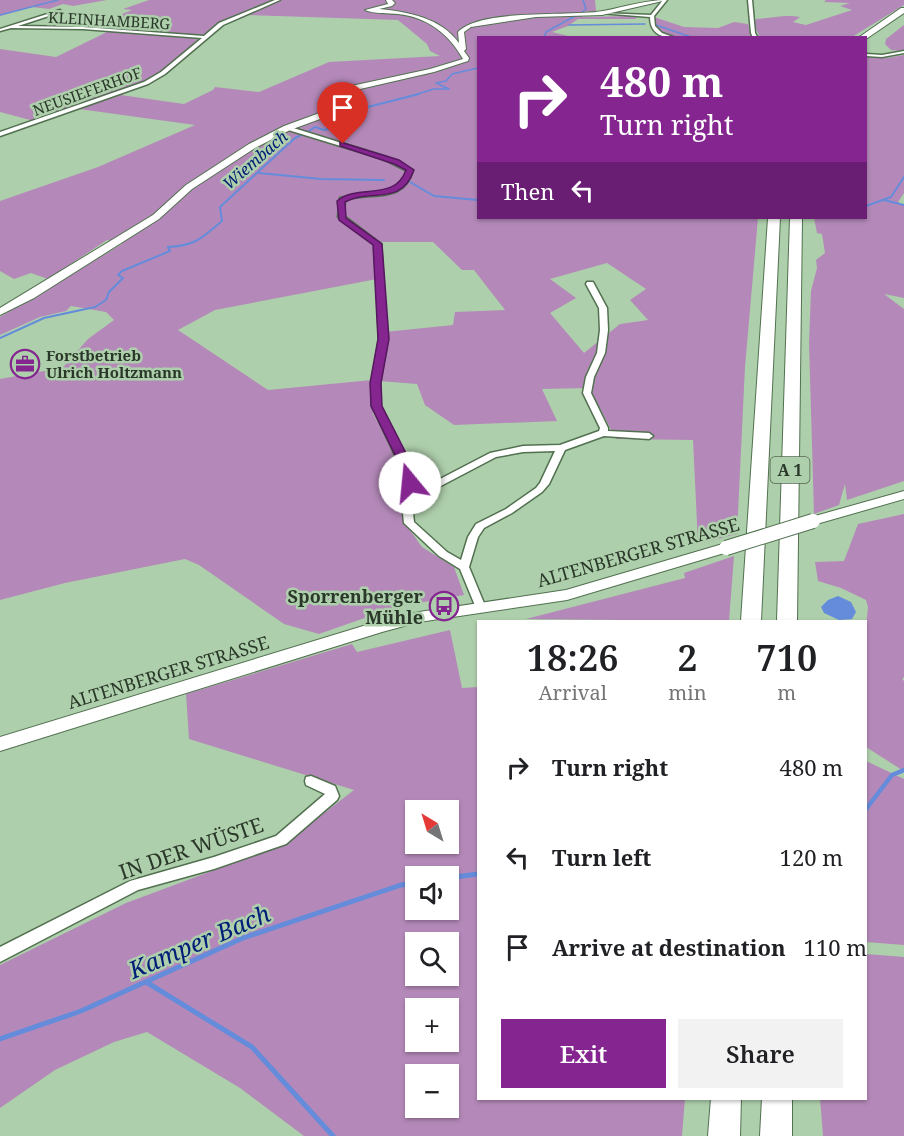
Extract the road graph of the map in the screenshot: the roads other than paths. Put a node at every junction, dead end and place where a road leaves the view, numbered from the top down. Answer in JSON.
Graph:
{"nodes":[{"id":1,"x":278,"y":0,"type":"edge"},
{"id":2,"x":389,"y":0,"type":"edge"},
{"id":3,"x":665,"y":0,"type":"edge"},
{"id":4,"x":750,"y":0,"type":"edge"},
{"id":5,"x":787,"y":0,"type":"edge"},
{"id":6,"x":819,"y":4,"type":"dead end"},
{"id":7,"x":904,"y":10,"type":"edge"},
{"id":8,"x":60,"y":11,"type":"dead end"},
{"id":9,"x":602,"y":13,"type":"junction"},
{"id":10,"x":652,"y":16,"type":"junction"},
{"id":11,"x":904,"y":18,"type":"edge"},
{"id":12,"x":12,"y":27,"type":"junction"},
{"id":13,"x":0,"y":30,"type":"edge"},
{"id":14,"x":669,"y":36,"type":"edge"},
{"id":15,"x":755,"y":36,"type":"edge"},
{"id":16,"x":865,"y":36,"type":"edge"},
{"id":17,"x":204,"y":37,"type":"junction"},
{"id":18,"x":460,"y":50,"type":"junction"},
{"id":19,"x":867,"y":50,"type":"edge"},
{"id":20,"x":867,"y":51,"type":"edge"},
{"id":21,"x":904,"y":52,"type":"edge"},
{"id":22,"x":287,"y":128,"type":"junction"},
{"id":23,"x":0,"y":134,"type":"edge"},
{"id":24,"x":773,"y":224,"type":"edge"},
{"id":25,"x":796,"y":225,"type":"edge"},
{"id":26,"x":590,"y":284,"type":"dead end"},
{"id":27,"x":0,"y":312,"type":"edge"},
{"id":28,"x":603,"y":433,"type":"junction"},
{"id":29,"x":649,"y":436,"type":"dead end"},
{"id":30,"x":561,"y":448,"type":"junction"},
{"id":31,"x":904,"y":495,"type":"edge"},
{"id":32,"x":411,"y":498,"type":"junction"},
{"id":33,"x":464,"y":567,"type":"junction"},
{"id":34,"x":481,"y":608,"type":"junction"},
{"id":35,"x":751,"y":620,"type":"edge"},
{"id":36,"x":787,"y":620,"type":"edge"},
{"id":37,"x":0,"y":744,"type":"edge"},
{"id":38,"x":311,"y":781,"type":"dead end"},
{"id":39,"x":0,"y":955,"type":"edge"},
{"id":40,"x":726,"y":1100,"type":"edge"},
{"id":41,"x":777,"y":1100,"type":"edge"},
{"id":42,"x":724,"y":1136,"type":"edge"},
{"id":43,"x":776,"y":1136,"type":"edge"}],
"edges":[{"from":1,"to":17,"type":"street","name":"NEUSIEFERHOF"},
{"from":2,"to":18,"type":"main road"},
{"from":3,"to":9,"type":"main road"},
{"from":3,"to":10,"type":"street"},
{"from":4,"to":15,"type":"street"},
{"from":5,"to":6,"type":"street"},
{"from":7,"to":16,"type":"highway"},
{"from":8,"to":12,"type":"street","name":"KLEINHAMBERG"},
{"from":9,"to":10,"type":"street"},
{"from":9,"to":18,"type":"main road"},
{"from":10,"to":14,"type":"street"},
{"from":11,"to":19,"type":"highway"},
{"from":12,"to":13,"type":"street","name":"KLEINHAMBERG"},
{"from":12,"to":17,"type":"street","name":"KLEINHAMBERG"},
{"from":17,"to":23,"type":"street","name":"NEUSIEFERHOF"},
{"from":18,"to":22,"type":"main road"},
{"from":20,"to":21,"type":"street"},
{"from":22,"to":27,"type":"main road"},
{"from":22,"to":32,"type":"street"},
{"from":24,"to":35,"type":"highway","number":"A 1"},
{"from":25,"to":36,"type":"highway","number":"A 1"},
{"from":26,"to":28,"type":"street"},
{"from":28,"to":29,"type":"street"},
{"from":28,"to":30,"type":"street"},
{"from":30,"to":32,"type":"street"},
{"from":30,"to":33,"type":"street"},
{"from":31,"to":34,"type":"main road","name":"ALTENBERGER STRASSE","bridge":true},
{"from":32,"to":33,"type":"street"},
{"from":33,"to":34,"type":"street"},
{"from":34,"to":37,"type":"main road","name":"ALTENBERGER STRASSE"},
{"from":38,"to":39,"type":"street","name":"IN DER WÜSTE"},
{"from":40,"to":42,"type":"highway"},
{"from":41,"to":43,"type":"highway"}]}
